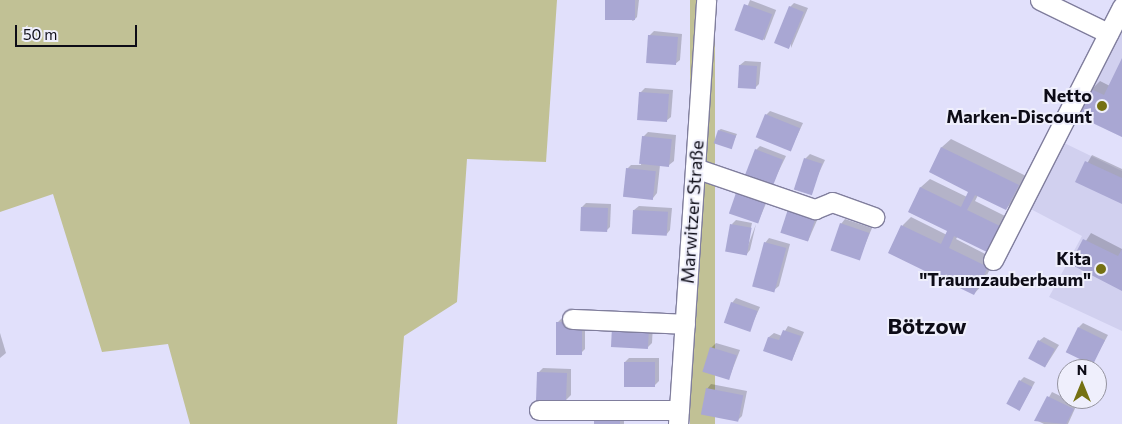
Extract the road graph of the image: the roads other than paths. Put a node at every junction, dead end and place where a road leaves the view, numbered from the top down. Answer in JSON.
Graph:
{"nodes":[{"id":1,"x":706,"y":0,"type":"edge"},
{"id":2,"x":1040,"y":0,"type":"edge"},
{"id":3,"x":1122,"y":7,"type":"edge"},
{"id":4,"x":1108,"y":33,"type":"junction"},
{"id":5,"x":695,"y":168,"type":"junction"},
{"id":6,"x":874,"y":217,"type":"dead end"},
{"id":7,"x":993,"y":260,"type":"dead end"},
{"id":8,"x":572,"y":319,"type":"dead end"},
{"id":9,"x":685,"y":324,"type":"junction"},
{"id":10,"x":539,"y":410,"type":"dead end"},
{"id":11,"x":679,"y":417,"type":"edge"}],
"edges":[{"from":1,"to":5,"type":"street","name":"Marwitzer Straße"},
{"from":2,"to":4,"type":"street"},
{"from":3,"to":4,"type":"street"},
{"from":4,"to":7,"type":"street"},
{"from":5,"to":6,"type":"street"},
{"from":5,"to":9,"type":"street","name":"Marwitzer Straße"},
{"from":8,"to":9,"type":"street"},
{"from":9,"to":11,"type":"street","name":"Marwitzer Straße"},
{"from":10,"to":11,"type":"street"}]}
